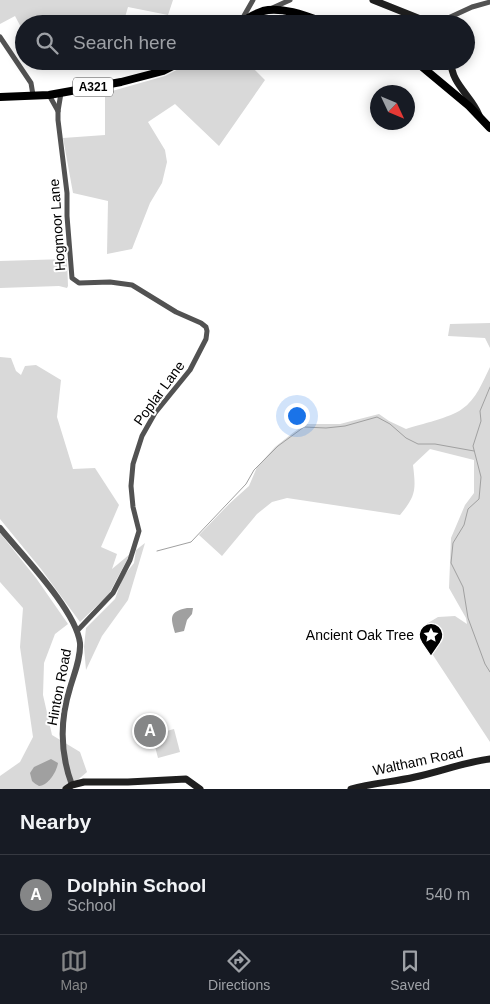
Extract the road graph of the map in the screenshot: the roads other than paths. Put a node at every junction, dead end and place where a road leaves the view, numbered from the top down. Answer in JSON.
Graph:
{"nodes":[{"id":1,"x":253,"y":0,"type":"edge"},
{"id":2,"x":373,"y":0,"type":"edge"},
{"id":3,"x":287,"y":1,"type":"edge"},
{"id":4,"x":490,"y":2,"type":"edge"},
{"id":5,"x":267,"y":10,"type":"junction"},
{"id":6,"x":283,"y":11,"type":"junction"},
{"id":7,"x":250,"y":13,"type":"joint"},
{"id":8,"x":460,"y":13,"type":"edge"},
{"id":9,"x":297,"y":15,"type":"edge"},
{"id":10,"x":410,"y":15,"type":"edge"},
{"id":11,"x":0,"y":37,"type":"edge"},
{"id":12,"x":15,"y":59,"type":"edge"},
{"id":13,"x":22,"y":70,"type":"edge"},
{"id":14,"x":165,"y":70,"type":"edge"},
{"id":15,"x":426,"y":70,"type":"edge"},
{"id":16,"x":451,"y":70,"type":"edge"},
{"id":17,"x":457,"y":83,"type":"junction"},
{"id":18,"x":449,"y":90,"type":"junction"},
{"id":19,"x":61,"y":93,"type":"junction"},
{"id":20,"x":33,"y":95,"type":"junction"},
{"id":21,"x":48,"y":95,"type":"junction"},
{"id":22,"x":0,"y":97,"type":"edge"},
{"id":23,"x":58,"y":111,"type":"junction"},
{"id":24,"x":479,"y":116,"type":"junction"},
{"id":25,"x":490,"y":128,"type":"edge"},
{"id":26,"x":206,"y":327,"type":"joint"},
{"id":27,"x":0,"y":528,"type":"edge"},
{"id":28,"x":77,"y":631,"type":"junction"},
{"id":29,"x":490,"y":759,"type":"edge"},
{"id":30,"x":70,"y":787,"type":"edge"},
{"id":31,"x":200,"y":789,"type":"edge"},
{"id":32,"x":351,"y":789,"type":"edge"}],
"edges":[{"from":1,"to":7,"type":"street"},
{"from":2,"to":10,"type":"main road"},
{"from":3,"to":5,"type":"street"},
{"from":3,"to":6,"type":"street"},
{"from":4,"to":8,"type":"street"},
{"from":5,"to":6,"type":"main road"},
{"from":5,"to":7,"type":"main road"},
{"from":6,"to":9,"type":"main road"},
{"from":11,"to":12,"type":"street"},
{"from":13,"to":20,"type":"street"},
{"from":14,"to":19,"type":"main road","number":"A321"},
{"from":15,"to":18,"type":"main road"},
{"from":16,"to":17,"type":"main road"},
{"from":17,"to":18,"type":"main road"},
{"from":17,"to":24,"type":"main road"},
{"from":18,"to":24,"type":"main road"},
{"from":19,"to":21,"type":"main road","number":"A321"},
{"from":19,"to":23,"type":"street","name":"Hogmoor Lane"},
{"from":20,"to":21,"type":"main road","number":"A321"},
{"from":20,"to":22,"type":"main road","number":"A321"},
{"from":21,"to":23,"type":"street","name":"Hogmoor Lane"},
{"from":23,"to":26,"type":"street","name":"Hogmoor Lane"},
{"from":24,"to":25,"type":"main road"},
{"from":26,"to":28,"type":"street","name":"Poplar Lane"},
{"from":27,"to":28,"type":"street","name":"Hinton Road"},
{"from":28,"to":30,"type":"street","name":"Hinton Road"},
{"from":29,"to":32,"type":"main road","name":"Waltham Road"},
{"from":30,"to":31,"type":"main road"}]}
